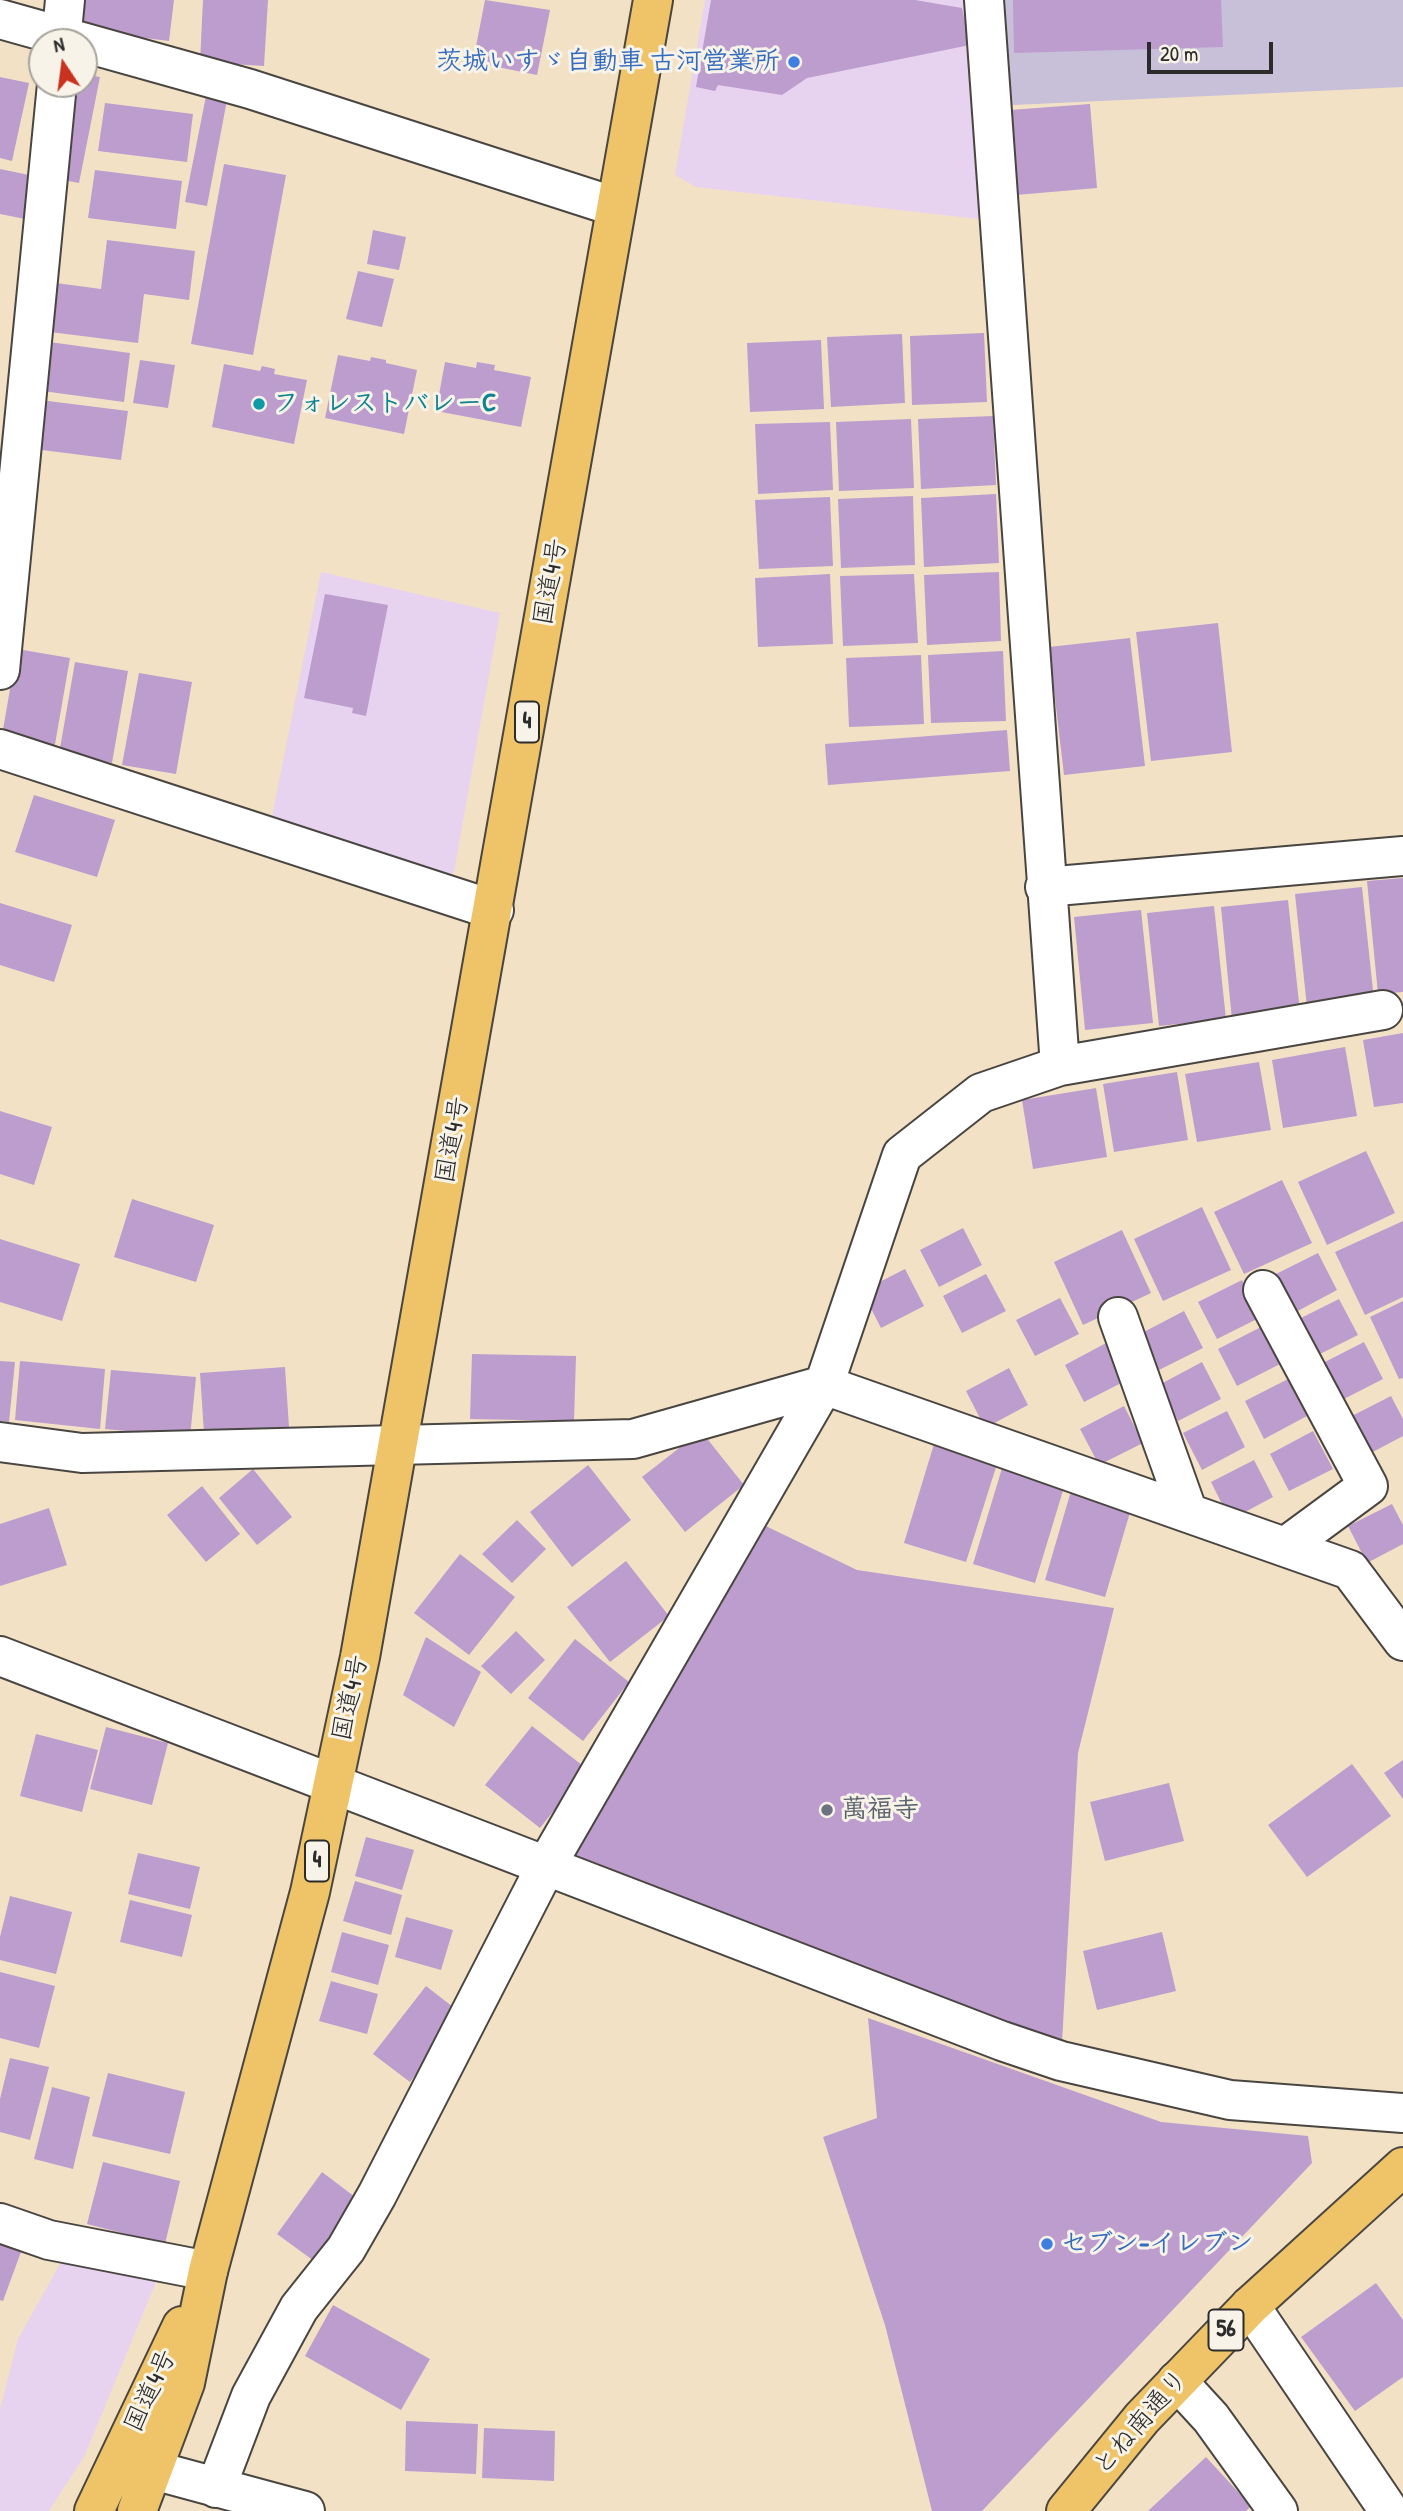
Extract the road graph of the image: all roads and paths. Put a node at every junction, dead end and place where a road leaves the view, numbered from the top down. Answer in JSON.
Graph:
{"nodes":[{"id":1,"x":653,"y":0,"type":"edge"},
{"id":2,"x":984,"y":0,"type":"edge"},
{"id":3,"x":0,"y":19,"type":"edge"},
{"id":4,"x":63,"y":25,"type":"edge"},
{"id":5,"x":56,"y":98,"type":"edge"},
{"id":6,"x":616,"y":207,"type":"junction"},
{"id":7,"x":0,"y":670,"type":"edge"},
{"id":8,"x":0,"y":749,"type":"edge"},
{"id":9,"x":1403,"y":856,"type":"edge"},
{"id":10,"x":1045,"y":887,"type":"junction"},
{"id":11,"x":494,"y":911,"type":"junction"},
{"id":12,"x":1383,"y":1010,"type":"dead end"},
{"id":13,"x":1060,"y":1066,"type":"junction"},
{"id":14,"x":1263,"y":1290,"type":"dead end"},
{"id":15,"x":1118,"y":1317,"type":"dead end"},
{"id":16,"x":824,"y":1385,"type":"junction"},
{"id":17,"x":0,"y":1442,"type":"edge"},
{"id":18,"x":399,"y":1444,"type":"junction"},
{"id":19,"x":1188,"y":1513,"type":"junction"},
{"id":20,"x":1285,"y":1546,"type":"junction"},
{"id":21,"x":1403,"y":1641,"type":"edge"},
{"id":22,"x":0,"y":1656,"type":"edge"},
{"id":23,"x":332,"y":1785,"type":"junction"},
{"id":24,"x":546,"y":1867,"type":"junction"},
{"id":25,"x":1403,"y":2113,"type":"edge"},
{"id":26,"x":1403,"y":2167,"type":"edge"},
{"id":27,"x":0,"y":2223,"type":"edge"},
{"id":28,"x":208,"y":2271,"type":"junction"},
{"id":29,"x":1250,"y":2306,"type":"junction"},
{"id":30,"x":1177,"y":2381,"type":"junction"},
{"id":31,"x":153,"y":2470,"type":"junction"},
{"id":32,"x":216,"y":2488,"type":"junction"},
{"id":33,"x":94,"y":2511,"type":"edge"},
{"id":34,"x":137,"y":2511,"type":"edge"},
{"id":35,"x":305,"y":2511,"type":"edge"},
{"id":36,"x":1066,"y":2511,"type":"edge"},
{"id":37,"x":1278,"y":2511,"type":"edge"},
{"id":38,"x":1389,"y":2511,"type":"edge"}],
"edges":[{"from":1,"to":6,"type":"main road","name":"国道4号","number":"4"},
{"from":2,"to":10,"type":"street"},
{"from":3,"to":4,"type":"street"},
{"from":4,"to":6,"type":"street"},
{"from":5,"to":7,"type":"street"},
{"from":6,"to":11,"type":"main road","name":"国道4号","number":"4"},
{"from":8,"to":11,"type":"street"},
{"from":9,"to":10,"type":"street"},
{"from":10,"to":13,"type":"street"},
{"from":11,"to":18,"type":"main road","name":"国道4号","number":"4"},
{"from":12,"to":13,"type":"street"},
{"from":13,"to":16,"type":"street"},
{"from":14,"to":20,"type":"street"},
{"from":15,"to":19,"type":"street"},
{"from":16,"to":18,"type":"street"},
{"from":16,"to":19,"type":"street"},
{"from":16,"to":24,"type":"street"},
{"from":17,"to":18,"type":"street"},
{"from":18,"to":23,"type":"main road","name":"国道4号","number":"4"},
{"from":19,"to":20,"type":"street"},
{"from":20,"to":21,"type":"street"},
{"from":22,"to":23,"type":"street"},
{"from":23,"to":24,"type":"street"},
{"from":23,"to":28,"type":"main road","name":"国道4号","number":"4"},
{"from":24,"to":25,"type":"street"},
{"from":24,"to":32,"type":"street"},
{"from":26,"to":29,"type":"main road","name":"とね南通り","number":"56"},
{"from":27,"to":28,"type":"street"},
{"from":28,"to":31,"type":"main road","name":"国道4号","number":"4"},
{"from":28,"to":33,"type":"main road","name":"国道4号","number":"4"},
{"from":29,"to":30,"type":"main road","name":"とね南通り","number":"56"},
{"from":29,"to":38,"type":"street"},
{"from":30,"to":36,"type":"main road","name":"とね南通り","number":"56"},
{"from":30,"to":37,"type":"street"},
{"from":31,"to":32,"type":"street"},
{"from":31,"to":34,"type":"main road","name":"国道4号","number":"4"},
{"from":32,"to":35,"type":"street"}]}
